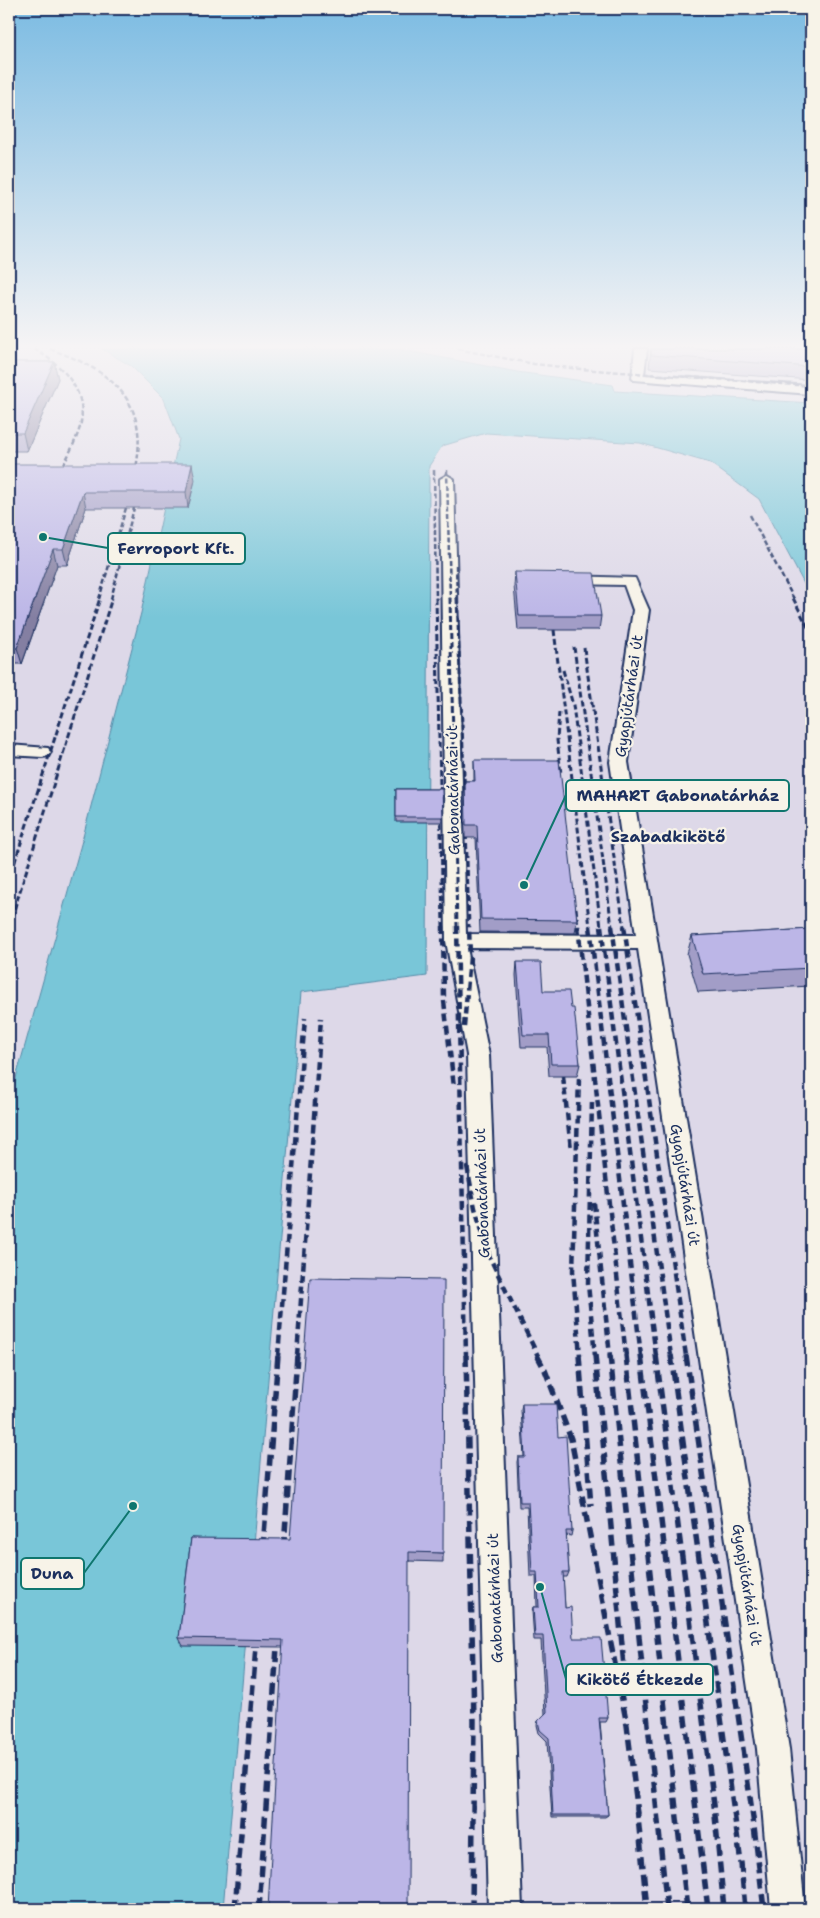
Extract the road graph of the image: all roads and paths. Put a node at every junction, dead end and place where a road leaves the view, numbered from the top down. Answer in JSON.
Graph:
{"nodes":[{"id":1,"x":447,"y":479,"type":"dead end"},
{"id":2,"x":551,"y":580,"type":"edge"},
{"id":3,"x":9,"y":750,"type":"edge"},
{"id":4,"x":42,"y":752,"type":"dead end"},
{"id":5,"x":456,"y":941,"type":"junction"},
{"id":6,"x":647,"y":942,"type":"junction"},
{"id":7,"x":505,"y":1909,"type":"edge"},
{"id":8,"x":788,"y":1909,"type":"edge"}],
"edges":[{"from":1,"to":5,"type":"lane","name":"Gabonatárházi út"},
{"from":2,"to":6,"type":"lane","name":"Gyapjútárházi út"},
{"from":3,"to":4,"type":"lane"},
{"from":5,"to":6,"type":"lane"},
{"from":5,"to":7,"type":"lane","name":"Gabonatárházi út"},
{"from":6,"to":8,"type":"lane","name":"Gyapjútárházi út"}]}
